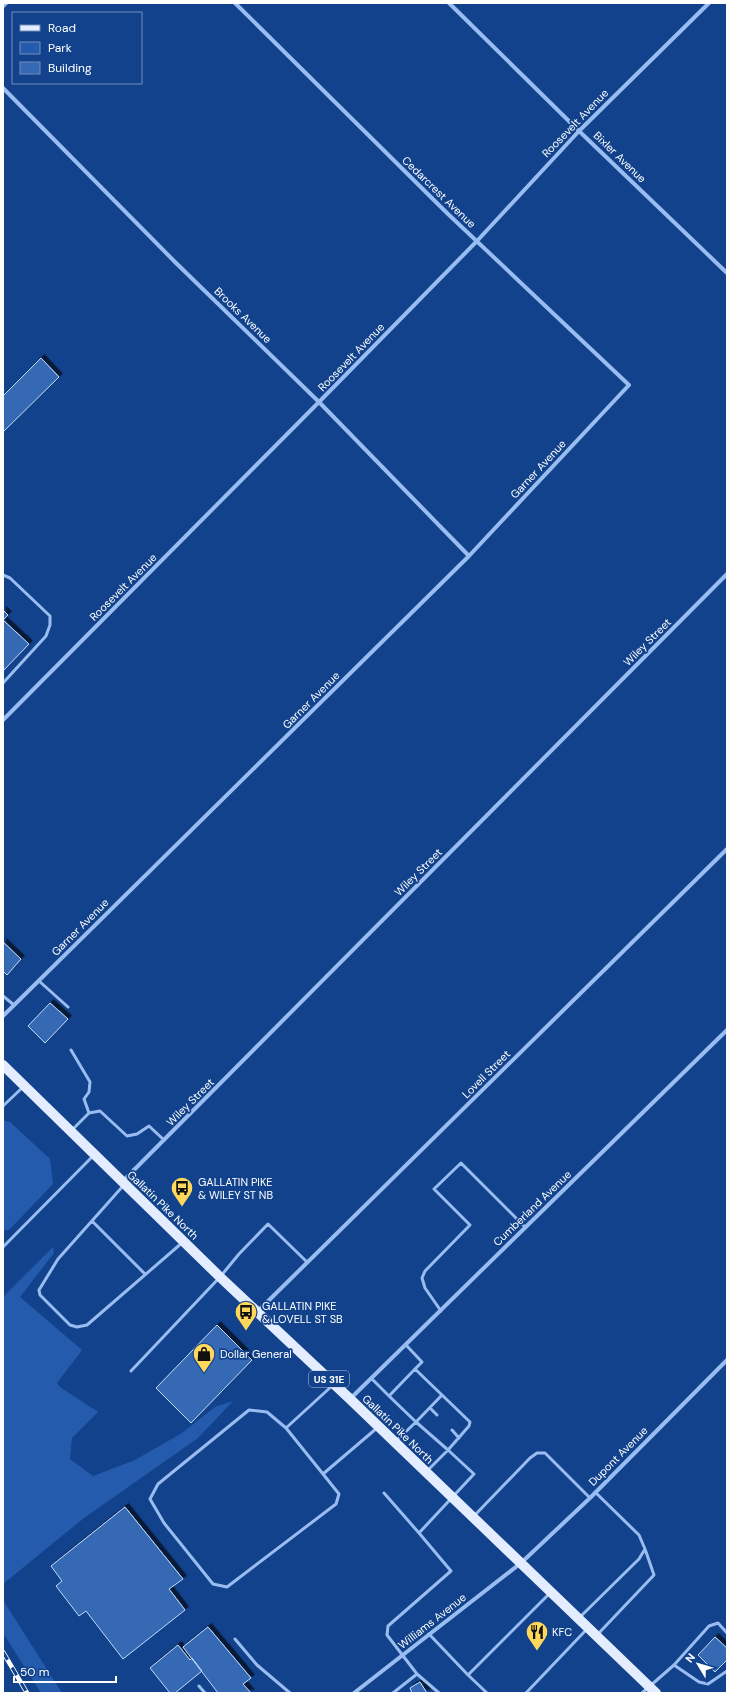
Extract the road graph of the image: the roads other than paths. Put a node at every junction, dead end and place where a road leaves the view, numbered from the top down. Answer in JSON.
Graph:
{"nodes":[{"id":1,"x":7,"y":3,"type":"edge"},
{"id":2,"x":235,"y":3,"type":"edge"},
{"id":3,"x":450,"y":3,"type":"edge"},
{"id":4,"x":708,"y":3,"type":"edge"},
{"id":5,"x":3,"y":7,"type":"edge"},
{"id":6,"x":3,"y":88,"type":"edge"},
{"id":7,"x":579,"y":131,"type":"junction"},
{"id":8,"x":476,"y":241,"type":"junction"},
{"id":9,"x":727,"y":273,"type":"edge"},
{"id":10,"x":624,"y":389,"type":"joint"},
{"id":11,"x":319,"y":402,"type":"junction"},
{"id":12,"x":469,"y":556,"type":"junction"},
{"id":13,"x":727,"y":574,"type":"edge"},
{"id":14,"x":3,"y":575,"type":"edge"},
{"id":15,"x":3,"y":684,"type":"edge"},
{"id":16,"x":3,"y":720,"type":"edge"},
{"id":17,"x":727,"y":850,"type":"edge"},
{"id":18,"x":39,"y":981,"type":"junction"},
{"id":19,"x":3,"y":996,"type":"edge"},
{"id":20,"x":14,"y":1005,"type":"junction"},
{"id":21,"x":68,"y":1007,"type":"dead end"},
{"id":22,"x":3,"y":1016,"type":"edge"},
{"id":23,"x":727,"y":1030,"type":"edge"},
{"id":24,"x":71,"y":1050,"type":"dead end"},
{"id":25,"x":3,"y":1065,"type":"edge"},
{"id":26,"x":24,"y":1085,"type":"junction"},
{"id":27,"x":3,"y":1106,"type":"edge"},
{"id":28,"x":89,"y":1113,"type":"junction"},
{"id":29,"x":70,"y":1132,"type":"junction"},
{"id":30,"x":164,"y":1140,"type":"junction"},
{"id":31,"x":94,"y":1155,"type":"junction"},
{"id":32,"x":123,"y":1184,"type":"junction"},
{"id":33,"x":92,"y":1221,"type":"junction"},
{"id":34,"x":525,"y":1227,"type":"junction"},
{"id":35,"x":183,"y":1242,"type":"junction"},
{"id":36,"x":4,"y":1245,"type":"edge"},
{"id":37,"x":308,"y":1262,"type":"junction"},
{"id":38,"x":145,"y":1274,"type":"junction"},
{"id":39,"x":220,"y":1277,"type":"junction"},
{"id":40,"x":441,"y":1311,"type":"junction"},
{"id":41,"x":257,"y":1312,"type":"junction"},
{"id":42,"x":406,"y":1345,"type":"junction"},
{"id":43,"x":727,"y":1360,"type":"edge"},
{"id":44,"x":415,"y":1369,"type":"junction"},
{"id":45,"x":131,"y":1372,"type":"dead end"},
{"id":46,"x":371,"y":1378,"type":"junction"},
{"id":47,"x":334,"y":1384,"type":"junction"},
{"id":48,"x":442,"y":1395,"type":"junction"},
{"id":49,"x":389,"y":1396,"type":"junction"},
{"id":50,"x":350,"y":1399,"type":"junction"},
{"id":51,"x":430,"y":1408,"type":"junction"},
{"id":52,"x":437,"y":1415,"type":"dead end"},
{"id":53,"x":416,"y":1422,"type":"junction"},
{"id":54,"x":379,"y":1427,"type":"junction"},
{"id":55,"x":286,"y":1428,"type":"junction"},
{"id":56,"x":452,"y":1430,"type":"dead end"},
{"id":57,"x":459,"y":1438,"type":"junction"},
{"id":58,"x":395,"y":1442,"type":"junction"},
{"id":59,"x":448,"y":1450,"type":"junction"},
{"id":60,"x":426,"y":1472,"type":"junction"},
{"id":61,"x":323,"y":1474,"type":"junction"},
{"id":62,"x":595,"y":1492,"type":"junction"},
{"id":63,"x":384,"y":1493,"type":"dead end"},
{"id":64,"x":453,"y":1498,"type":"junction"},
{"id":65,"x":590,"y":1498,"type":"junction"},
{"id":66,"x":472,"y":1517,"type":"junction"},
{"id":67,"x":419,"y":1533,"type":"junction"},
{"id":68,"x":645,"y":1548,"type":"junction"},
{"id":69,"x":521,"y":1563,"type":"junction"},
{"id":70,"x":551,"y":1592,"type":"junction"},
{"id":71,"x":579,"y":1618,"type":"junction"},
{"id":72,"x":588,"y":1628,"type":"junction"},
{"id":73,"x":727,"y":1633,"type":"edge"},
{"id":74,"x":429,"y":1634,"type":"junction"},
{"id":75,"x":596,"y":1635,"type":"junction"},
{"id":76,"x":236,"y":1639,"type":"dead end"},
{"id":77,"x":403,"y":1655,"type":"junction"},
{"id":78,"x":674,"y":1666,"type":"junction"},
{"id":79,"x":727,"y":1671,"type":"edge"},
{"id":80,"x":418,"y":1674,"type":"junction"},
{"id":81,"x":468,"y":1675,"type":"junction"},
{"id":82,"x":200,"y":1686,"type":"dead end"},
{"id":83,"x":649,"y":1691,"type":"edge"},
{"id":84,"x":205,"y":1693,"type":"edge"},
{"id":85,"x":290,"y":1693,"type":"edge"},
{"id":86,"x":355,"y":1693,"type":"edge"},
{"id":87,"x":393,"y":1693,"type":"edge"},
{"id":88,"x":439,"y":1693,"type":"edge"},
{"id":89,"x":486,"y":1693,"type":"edge"},
{"id":90,"x":526,"y":1693,"type":"edge"}],
"edges":[{"from":1,"to":5,"type":"lane"},
{"from":2,"to":8,"type":"street","name":"Cedarcrest Avenue"},
{"from":3,"to":7,"type":"street","name":"Bixler Avenue"},
{"from":4,"to":7,"type":"street","name":"Roosevelt Avenue"},
{"from":6,"to":11,"type":"street","name":"Brooks Avenue"},
{"from":7,"to":8,"type":"street","name":"Roosevelt Avenue"},
{"from":7,"to":9,"type":"street","name":"Bixler Avenue"},
{"from":8,"to":10,"type":"street","name":"Cedarcrest Avenue"},
{"from":8,"to":11,"type":"street","name":"Roosevelt Avenue"},
{"from":10,"to":12,"type":"street","name":"Garner Avenue"},
{"from":11,"to":12,"type":"street","name":"Brooks Avenue"},
{"from":11,"to":16,"type":"street","name":"Roosevelt Avenue"},
{"from":12,"to":18,"type":"street","name":"Garner Avenue"},
{"from":13,"to":30,"type":"street","name":"Wiley Street"},
{"from":14,"to":15,"type":"lane"},
{"from":17,"to":37,"type":"street","name":"Lovell Street"},
{"from":18,"to":20,"type":"street","name":"Garner Avenue"},
{"from":18,"to":21,"type":"lane"},
{"from":19,"to":20,"type":"lane"},
{"from":20,"to":22,"type":"street","name":"Garner Avenue"},
{"from":23,"to":34,"type":"street","name":"Cumberland Avenue"},
{"from":24,"to":28,"type":"lane"},
{"from":25,"to":26,"type":"main road","name":"Gallatin Pike North","number":"US 31E"},
{"from":26,"to":27,"type":"lane"},
{"from":26,"to":29,"type":"main road","name":"Gallatin Pike North","number":"US 31E"},
{"from":28,"to":29,"type":"lane"},
{"from":28,"to":30,"type":"lane"},
{"from":29,"to":31,"type":"main road","name":"Gallatin Pike North","number":"US 31E"},
{"from":30,"to":32,"type":"street","name":"Wiley Street"},
{"from":31,"to":32,"type":"main road","name":"Gallatin Pike North","number":"US 31E"},
{"from":31,"to":36,"type":"lane"},
{"from":32,"to":33,"type":"lane"},
{"from":32,"to":35,"type":"main road","name":"Gallatin Pike North","number":"US 31E"},
{"from":33,"to":38,"type":"lane"},
{"from":33,"to":38,"type":"lane"},
{"from":34,"to":40,"type":"street","name":"Cumberland Avenue"},
{"from":34,"to":40,"type":"lane"},
{"from":35,"to":38,"type":"lane"},
{"from":35,"to":39,"type":"main road","name":"Gallatin Pike North","number":"US 31E"},
{"from":37,"to":39,"type":"lane"},
{"from":37,"to":41,"type":"street","name":"Lovell Street"},
{"from":39,"to":41,"type":"main road","name":"Gallatin Pike North","number":"US 31E"},
{"from":39,"to":45,"type":"lane"},
{"from":40,"to":42,"type":"street","name":"Cumberland Avenue"},
{"from":41,"to":47,"type":"main road","name":"Gallatin Pike North","number":"US 31E"},
{"from":42,"to":44,"type":"lane"},
{"from":42,"to":46,"type":"street","name":"Cumberland Avenue"},
{"from":43,"to":62,"type":"street","name":"Dupont Avenue"},
{"from":44,"to":48,"type":"lane"},
{"from":44,"to":49,"type":"lane"},
{"from":46,"to":49,"type":"lane"},
{"from":46,"to":50,"type":"street","name":"Cumberland Avenue"},
{"from":47,"to":50,"type":"main road","name":"Gallatin Pike North","number":"US 31E"},
{"from":47,"to":55,"type":"lane"},
{"from":48,"to":51,"type":"lane"},
{"from":48,"to":57,"type":"lane"},
{"from":49,"to":53,"type":"lane"},
{"from":50,"to":54,"type":"main road","name":"Gallatin Pike North","number":"US 31E"},
{"from":51,"to":52,"type":"lane"},
{"from":51,"to":53,"type":"lane"},
{"from":53,"to":58,"type":"lane"},
{"from":53,"to":59,"type":"lane"},
{"from":54,"to":58,"type":"main road","name":"Gallatin Pike North","number":"US 31E"},
{"from":54,"to":61,"type":"lane"},
{"from":55,"to":61,"type":"lane"},
{"from":55,"to":61,"type":"lane"},
{"from":56,"to":57,"type":"lane"},
{"from":57,"to":59,"type":"lane"},
{"from":58,"to":60,"type":"main road","name":"Gallatin Pike North","number":"US 31E"},
{"from":59,"to":60,"type":"lane"},
{"from":59,"to":64,"type":"lane"},
{"from":60,"to":64,"type":"main road","name":"Gallatin Pike North","number":"US 31E"},
{"from":62,"to":65,"type":"street","name":"Dupont Avenue"},
{"from":62,"to":68,"type":"lane"},
{"from":63,"to":67,"type":"lane"},
{"from":64,"to":66,"type":"main road","name":"Gallatin Pike North","number":"US 31E"},
{"from":64,"to":67,"type":"lane"},
{"from":65,"to":66,"type":"lane"},
{"from":65,"to":69,"type":"street","name":"Dupont Avenue"},
{"from":66,"to":69,"type":"main road","name":"Gallatin Pike North","number":"US 31E"},
{"from":67,"to":77,"type":"lane"},
{"from":68,"to":71,"type":"lane"},
{"from":68,"to":75,"type":"lane"},
{"from":69,"to":70,"type":"main road","name":"Gallatin Pike North","number":"US 31E"},
{"from":69,"to":74,"type":"street","name":"Williams Avenue"},
{"from":70,"to":71,"type":"main road","name":"Gallatin Pike North","number":"US 31E"},
{"from":70,"to":81,"type":"lane"},
{"from":71,"to":72,"type":"main road","name":"Gallatin Pike North","number":"US 31E"},
{"from":72,"to":75,"type":"main road","name":"Gallatin Pike North","number":"US 31E"},
{"from":72,"to":90,"type":"lane"},
{"from":73,"to":78,"type":"lane"},
{"from":74,"to":77,"type":"street","name":"Williams Avenue"},
{"from":74,"to":81,"type":"lane"},
{"from":75,"to":83,"type":"main road","name":"Gallatin Pike North","number":"US 31E"},
{"from":76,"to":85,"type":"lane"},
{"from":77,"to":80,"type":"lane"},
{"from":77,"to":86,"type":"street","name":"Williams Avenue"},
{"from":78,"to":79,"type":"lane"},
{"from":78,"to":83,"type":"lane"},
{"from":80,"to":87,"type":"lane"},
{"from":80,"to":88,"type":"lane"},
{"from":81,"to":89,"type":"lane"},
{"from":82,"to":84,"type":"lane"}]}
